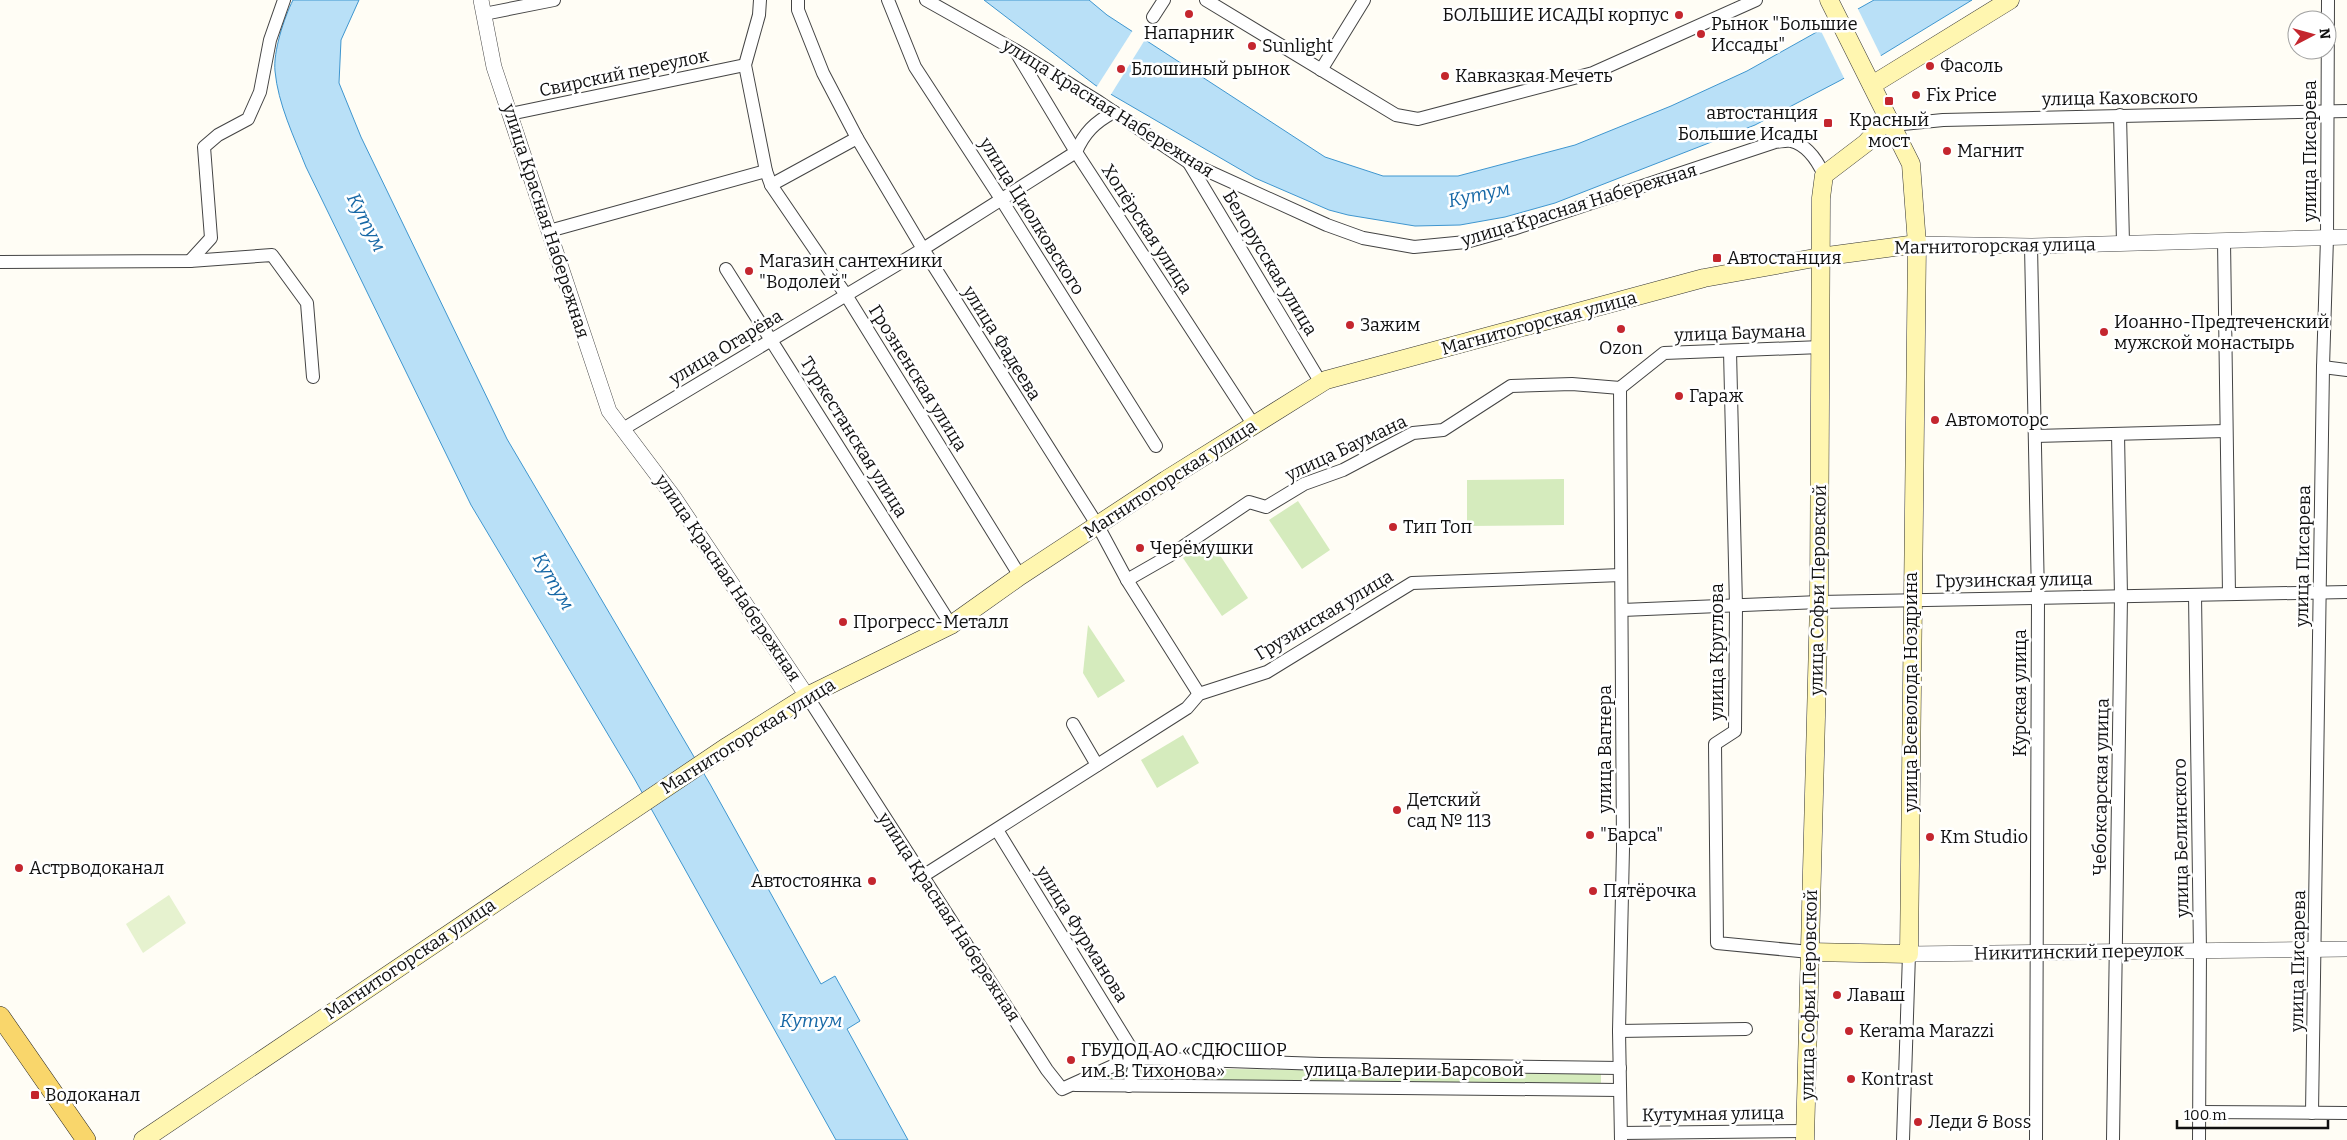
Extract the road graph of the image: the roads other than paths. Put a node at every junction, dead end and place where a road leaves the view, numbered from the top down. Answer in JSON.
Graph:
{"nodes":[{"id":1,"x":284,"y":0,"type":"edge"},
{"id":2,"x":554,"y":0,"type":"edge"},
{"id":3,"x":760,"y":0,"type":"edge"},
{"id":4,"x":798,"y":0,"type":"edge"},
{"id":5,"x":888,"y":0,"type":"edge"},
{"id":6,"x":926,"y":0,"type":"edge"},
{"id":7,"x":1164,"y":0,"type":"edge"},
{"id":8,"x":1206,"y":0,"type":"edge"},
{"id":9,"x":1364,"y":0,"type":"edge"},
{"id":10,"x":1756,"y":0,"type":"edge"},
{"id":11,"x":1829,"y":0,"type":"edge"},
{"id":12,"x":2010,"y":0,"type":"edge"},
{"id":13,"x":2328,"y":0,"type":"edge"},
{"id":14,"x":482,"y":7,"type":"edge"},
{"id":15,"x":1153,"y":17,"type":"dead end"},
{"id":16,"x":1015,"y":50,"type":"junction"},
{"id":17,"x":745,"y":66,"type":"junction"},
{"id":18,"x":1321,"y":70,"type":"junction"},
{"id":19,"x":1869,"y":79,"type":"junction"},
{"id":20,"x":2347,"y":110,"type":"edge"},
{"id":21,"x":1114,"y":112,"type":"junction"},
{"id":22,"x":2328,"y":112,"type":"junction"},
{"id":23,"x":510,"y":114,"type":"junction"},
{"id":24,"x":2120,"y":115,"type":"junction"},
{"id":25,"x":1890,"y":122,"type":"junction"},
{"id":26,"x":857,"y":138,"type":"junction"},
{"id":27,"x":1076,"y":152,"type":"junction"},
{"id":28,"x":1188,"y":162,"type":"junction"},
{"id":29,"x":766,"y":171,"type":"junction"},
{"id":30,"x":1824,"y":176,"type":"junction"},
{"id":31,"x":771,"y":185,"type":"junction"},
{"id":32,"x":1001,"y":200,"type":"junction"},
{"id":33,"x":549,"y":231,"type":"junction"},
{"id":34,"x":2347,"y":237,"type":"edge"},
{"id":35,"x":2327,"y":238,"type":"junction"},
{"id":36,"x":2224,"y":241,"type":"junction"},
{"id":37,"x":1917,"y":244,"type":"junction"},
{"id":38,"x":2123,"y":244,"type":"junction"},
{"id":39,"x":2031,"y":246,"type":"junction"},
{"id":40,"x":922,"y":249,"type":"junction"},
{"id":41,"x":1820,"y":256,"type":"junction"},
{"id":42,"x":190,"y":261,"type":"junction"},
{"id":43,"x":0,"y":262,"type":"edge"},
{"id":44,"x":726,"y":269,"type":"dead end"},
{"id":45,"x":846,"y":295,"type":"junction"},
{"id":46,"x":772,"y":340,"type":"junction"},
{"id":47,"x":1821,"y":347,"type":"junction"},
{"id":48,"x":1730,"y":351,"type":"junction"},
{"id":49,"x":2323,"y":367,"type":"junction"},
{"id":50,"x":2347,"y":370,"type":"edge"},
{"id":51,"x":313,"y":377,"type":"dead end"},
{"id":52,"x":1321,"y":383,"type":"junction"},
{"id":53,"x":1620,"y":388,"type":"junction"},
{"id":54,"x":1253,"y":424,"type":"junction"},
{"id":55,"x":623,"y":429,"type":"junction"},
{"id":56,"x":2226,"y":431,"type":"junction"},
{"id":57,"x":2118,"y":434,"type":"junction"},
{"id":58,"x":2035,"y":436,"type":"junction"},
{"id":59,"x":1156,"y":446,"type":"dead end"},
{"id":60,"x":1098,"y":526,"type":"junction"},
{"id":61,"x":1621,"y":575,"type":"junction"},
{"id":62,"x":1020,"y":576,"type":"junction"},
{"id":63,"x":1127,"y":580,"type":"junction"},
{"id":64,"x":2347,"y":592,"type":"edge"},
{"id":65,"x":2320,"y":593,"type":"junction"},
{"id":66,"x":2229,"y":594,"type":"junction"},
{"id":67,"x":2195,"y":595,"type":"junction"},
{"id":68,"x":2121,"y":596,"type":"junction"},
{"id":69,"x":2038,"y":598,"type":"junction"},
{"id":70,"x":1912,"y":600,"type":"junction"},
{"id":71,"x":1819,"y":602,"type":"junction"},
{"id":72,"x":1736,"y":606,"type":"junction"},
{"id":73,"x":1622,"y":610,"type":"junction"},
{"id":74,"x":951,"y":625,"type":"junction"},
{"id":75,"x":1199,"y":694,"type":"junction"},
{"id":76,"x":807,"y":696,"type":"junction"},
{"id":77,"x":1073,"y":724,"type":"dead end"},
{"id":78,"x":1098,"y":765,"type":"junction"},
{"id":79,"x":997,"y":830,"type":"junction"},
{"id":80,"x":923,"y":876,"type":"junction"},
{"id":81,"x":2347,"y":949,"type":"edge"},
{"id":82,"x":2315,"y":950,"type":"junction"},
{"id":83,"x":2116,"y":951,"type":"junction"},
{"id":84,"x":2200,"y":951,"type":"junction"},
{"id":85,"x":1810,"y":952,"type":"junction"},
{"id":86,"x":2036,"y":952,"type":"junction"},
{"id":87,"x":1909,"y":954,"type":"junction"},
{"id":88,"x":0,"y":1016,"type":"edge"},
{"id":89,"x":1746,"y":1029,"type":"dead end"},
{"id":90,"x":1620,"y":1031,"type":"junction"},
{"id":91,"x":1137,"y":1058,"type":"junction"},
{"id":92,"x":1394,"y":1065,"type":"junction"},
{"id":93,"x":1620,"y":1068,"type":"junction"},
{"id":94,"x":1072,"y":1085,"type":"junction"},
{"id":95,"x":1129,"y":1086,"type":"junction"},
{"id":96,"x":1394,"y":1088,"type":"junction"},
{"id":97,"x":1620,"y":1090,"type":"junction"},
{"id":98,"x":2199,"y":1112,"type":"junction"},
{"id":99,"x":2312,"y":1113,"type":"junction"},
{"id":100,"x":2347,"y":1113,"type":"edge"},
{"id":101,"x":1621,"y":1136,"type":"edge"},
{"id":102,"x":1714,"y":1136,"type":"edge"},
{"id":103,"x":1805,"y":1136,"type":"edge"},
{"id":104,"x":86,"y":1140,"type":"edge"},
{"id":105,"x":143,"y":1140,"type":"edge"},
{"id":106,"x":1903,"y":1140,"type":"edge"},
{"id":107,"x":2036,"y":1140,"type":"edge"},
{"id":108,"x":2112,"y":1140,"type":"edge"},
{"id":109,"x":2199,"y":1140,"type":"edge"}],
"edges":[{"from":1,"to":42,"type":"street"},
{"from":2,"to":14,"type":"street","name":"улица Красная Набережная"},
{"from":3,"to":17,"type":"street","name":"Грозненская улица"},
{"from":4,"to":26,"type":"street","name":"улица Фадеева"},
{"from":5,"to":32,"type":"street","name":"улица Циолковского"},
{"from":6,"to":16,"type":"street","name":"улица Красная Набережная"},
{"from":7,"to":15,"type":"street"},
{"from":8,"to":18,"type":"street"},
{"from":9,"to":18,"type":"street"},
{"from":10,"to":18,"type":"street"},
{"from":11,"to":19,"type":"main road"},
{"from":12,"to":19,"type":"main road"},
{"from":13,"to":22,"type":"street","name":"улица Писарева"},
{"from":14,"to":23,"type":"street","name":"улица Красная Набережная"},
{"from":16,"to":21,"type":"street","name":"улица Красная Набережная"},
{"from":16,"to":27,"type":"street","name":"Хопёрская улица"},
{"from":17,"to":23,"type":"street","name":"Свирский переулок"},
{"from":17,"to":29,"type":"street","name":"Грозненская улица"},
{"from":19,"to":25,"type":"main road"},
{"from":20,"to":22,"type":"street","name":"улица Каховского"},
{"from":21,"to":27,"type":"street"},
{"from":21,"to":28,"type":"street","name":"улица Красная Набережная"},
{"from":22,"to":24,"type":"street","name":"улица Каховского"},
{"from":22,"to":35,"type":"street","name":"улица Писарева"},
{"from":23,"to":33,"type":"street","name":"улица Красная Набережная"},
{"from":24,"to":25,"type":"street","name":"улица Каховского"},
{"from":24,"to":38,"type":"street"},
{"from":25,"to":30,"type":"main road"},
{"from":25,"to":37,"type":"main road","name":"улица Всеволода Ноздрина"},
{"from":26,"to":31,"type":"street"},
{"from":26,"to":40,"type":"street","name":"улица Фадеева"},
{"from":27,"to":32,"type":"street","name":"улица Огарёва"},
{"from":27,"to":54,"type":"street","name":"Хопёрская улица"},
{"from":28,"to":30,"type":"street","name":"улица Красная Набережная"},
{"from":28,"to":52,"type":"street","name":"Белорусская улица"},
{"from":29,"to":31,"type":"street","name":"Грозненская улица"},
{"from":29,"to":33,"type":"street"},
{"from":30,"to":41,"type":"main road","name":"улица Софьи Перовской"},
{"from":31,"to":45,"type":"street","name":"Грозненская улица"},
{"from":32,"to":40,"type":"street","name":"улица Огарёва"},
{"from":32,"to":59,"type":"street","name":"улица Циолковского"},
{"from":33,"to":55,"type":"street","name":"улица Красная Набережная"},
{"from":34,"to":35,"type":"street","name":"Магнитогорская улица"},
{"from":35,"to":36,"type":"street","name":"Магнитогорская улица"},
{"from":35,"to":49,"type":"street","name":"улица Писарева"},
{"from":36,"to":38,"type":"street","name":"Магнитогорская улица"},
{"from":36,"to":56,"type":"street"},
{"from":37,"to":39,"type":"street","name":"Магнитогорская улица"},
{"from":37,"to":41,"type":"main road","name":"Магнитогорская улица"},
{"from":37,"to":70,"type":"main road","name":"улица Всеволода Ноздрина"},
{"from":38,"to":39,"type":"street","name":"Магнитогорская улица"},
{"from":39,"to":58,"type":"street","name":"Курская улица"},
{"from":40,"to":45,"type":"street","name":"улица Огарёва"},
{"from":40,"to":60,"type":"street","name":"улица Фадеева"},
{"from":41,"to":47,"type":"main road","name":"улица Софьи Перовской"},
{"from":41,"to":52,"type":"main road","name":"Магнитогорская улица"},
{"from":42,"to":43,"type":"street"},
{"from":42,"to":51,"type":"street"},
{"from":44,"to":46,"type":"street","name":"Туркестанская улица"},
{"from":45,"to":46,"type":"street","name":"улица Огарёва"},
{"from":45,"to":62,"type":"street","name":"Грозненская улица"},
{"from":46,"to":55,"type":"street","name":"улица Огарёва"},
{"from":46,"to":74,"type":"street","name":"Туркестанская улица"},
{"from":47,"to":48,"type":"street","name":"улица Баумана"},
{"from":47,"to":71,"type":"main road","name":"улица Софьи Перовской"},
{"from":48,"to":53,"type":"street","name":"улица Баумана"},
{"from":48,"to":72,"type":"street","name":"улица Круглова"},
{"from":49,"to":50,"type":"street"},
{"from":49,"to":65,"type":"street","name":"улица Писарева"},
{"from":52,"to":54,"type":"main road","name":"Магнитогорская улица"},
{"from":53,"to":61,"type":"street","name":"улица Вагнера"},
{"from":53,"to":63,"type":"street","name":"улица Баумана"},
{"from":54,"to":60,"type":"main road","name":"Магнитогорская улица"},
{"from":55,"to":76,"type":"street","name":"улица Красная Набережная"},
{"from":56,"to":57,"type":"street"},
{"from":56,"to":66,"type":"street"},
{"from":57,"to":58,"type":"street"},
{"from":57,"to":68,"type":"street","name":"Чебоксарская улица"},
{"from":58,"to":69,"type":"street","name":"Курская улица"},
{"from":60,"to":62,"type":"main road","name":"Магнитогорская улица"},
{"from":60,"to":63,"type":"street","name":"улица Фадеева"},
{"from":61,"to":73,"type":"street","name":"улица Вагнера"},
{"from":61,"to":75,"type":"street","name":"Грузинская улица"},
{"from":62,"to":74,"type":"main road","name":"Магнитогорская улица"},
{"from":63,"to":75,"type":"street","name":"улица Фадеева"},
{"from":64,"to":65,"type":"street","name":"Грузинская улица"},
{"from":65,"to":66,"type":"street","name":"Грузинская улица"},
{"from":65,"to":82,"type":"street","name":"улица Писарева"},
{"from":66,"to":67,"type":"street","name":"Грузинская улица"},
{"from":67,"to":68,"type":"street","name":"Грузинская улица"},
{"from":67,"to":84,"type":"street","name":"улица Белинского"},
{"from":68,"to":69,"type":"street","name":"Грузинская улица"},
{"from":68,"to":83,"type":"street","name":"Чебоксарская улица"},
{"from":69,"to":70,"type":"street","name":"Грузинская улица"},
{"from":69,"to":86,"type":"street","name":"Курская улица"},
{"from":70,"to":71,"type":"street","name":"Грузинская улица"},
{"from":70,"to":87,"type":"main road","name":"улица Всеволода Ноздрина"},
{"from":71,"to":72,"type":"street","name":"Грузинская улица"},
{"from":71,"to":85,"type":"main road","name":"улица Софьи Перовской"},
{"from":72,"to":73,"type":"street","name":"Грузинская улица"},
{"from":72,"to":85,"type":"street","name":"улица Круглова"},
{"from":73,"to":90,"type":"street","name":"улица Вагнера"},
{"from":74,"to":76,"type":"main road","name":"Магнитогорская улица"},
{"from":75,"to":78,"type":"street","name":"Грузинская улица"},
{"from":76,"to":80,"type":"street","name":"улица Красная Набережная"},
{"from":76,"to":105,"type":"main road","name":"Магнитогорская улица"},
{"from":77,"to":78,"type":"street"},
{"from":78,"to":79,"type":"street","name":"Грузинская улица"},
{"from":79,"to":80,"type":"street","name":"Грузинская улица"},
{"from":79,"to":91,"type":"street","name":"улица Фурманова"},
{"from":80,"to":94,"type":"street","name":"улица Красная Набережная"},
{"from":81,"to":82,"type":"street","name":"Никитинский переулок"},
{"from":82,"to":84,"type":"street","name":"Никитинский переулок"},
{"from":82,"to":99,"type":"street","name":"улица Писарева"},
{"from":83,"to":84,"type":"street","name":"Никитинский переулок"},
{"from":83,"to":86,"type":"street","name":"Никитинский переулок"},
{"from":83,"to":108,"type":"street","name":"Чебоксарская улица"},
{"from":84,"to":98,"type":"street","name":"улица Белинского"},
{"from":85,"to":87,"type":"main road","name":"Никитинский переулок"},
{"from":85,"to":103,"type":"main road","name":"улица Софьи Перовской"},
{"from":86,"to":87,"type":"street","name":"Никитинский переулок"},
{"from":86,"to":107,"type":"street","name":"Курская улица"},
{"from":87,"to":106,"type":"street","name":"улица Всеволода Ноздрина"},
{"from":88,"to":104,"type":"main road"},
{"from":89,"to":90,"type":"street"},
{"from":90,"to":93,"type":"street","name":"улица Вагнера"},
{"from":91,"to":92,"type":"street","name":"улица Валерии Барсовой"},
{"from":91,"to":94,"type":"street","name":"улица Валерии Барсовой"},
{"from":91,"to":95,"type":"street"},
{"from":92,"to":93,"type":"street","name":"улица Валерии Барсовой"},
{"from":92,"to":96,"type":"street"},
{"from":93,"to":97,"type":"street","name":"улица Вагнера"},
{"from":94,"to":95,"type":"street","name":"улица Валерии Барсовой"},
{"from":95,"to":96,"type":"street","name":"улица Валерии Барсовой"},
{"from":96,"to":97,"type":"street","name":"улица Валерии Барсовой"},
{"from":97,"to":101,"type":"street","name":"улица Вагнера"},
{"from":98,"to":99,"type":"street"},
{"from":98,"to":109,"type":"street","name":"улица Белинского"},
{"from":99,"to":100,"type":"street"},
{"from":101,"to":102,"type":"street","name":"Кутумная улица"},
{"from":102,"to":103,"type":"street","name":"Кутумная улица"}]}
